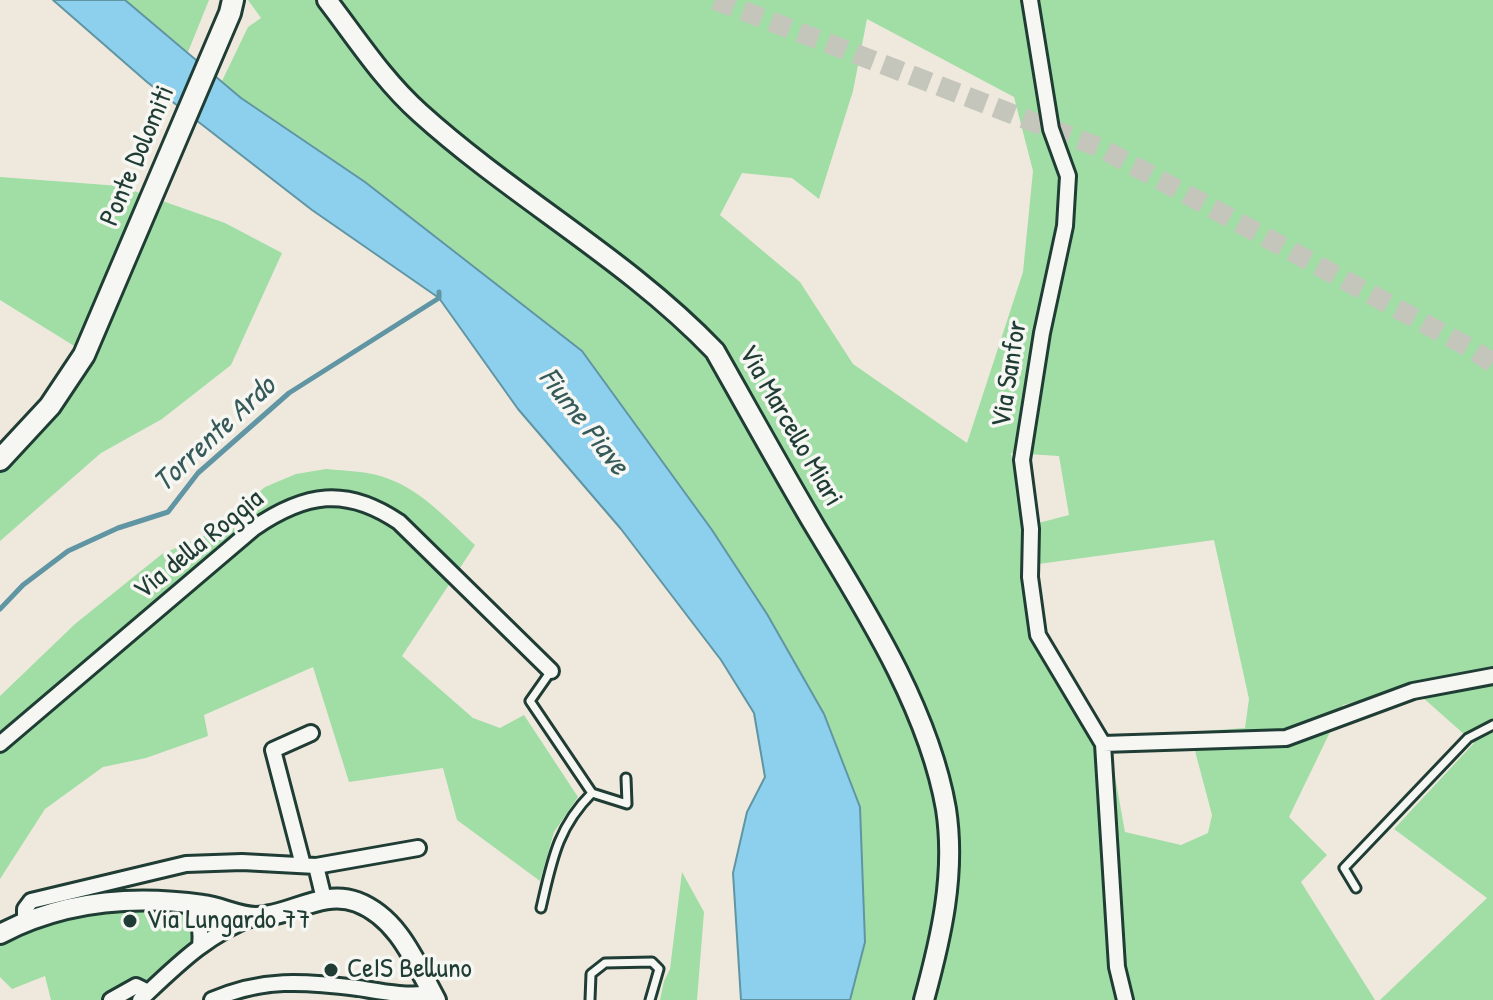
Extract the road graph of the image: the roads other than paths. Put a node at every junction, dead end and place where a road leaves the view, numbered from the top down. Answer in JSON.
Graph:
{"nodes":[{"id":1,"x":327,"y":0,"type":"edge"},
{"id":2,"x":1030,"y":0,"type":"edge"},
{"id":3,"x":235,"y":4,"type":"edge"},
{"id":4,"x":337,"y":8,"type":"edge"},
{"id":5,"x":0,"y":460,"type":"edge"},
{"id":6,"x":551,"y":671,"type":"joint"},
{"id":7,"x":1493,"y":676,"type":"edge"},
{"id":8,"x":1493,"y":725,"type":"edge"},
{"id":9,"x":311,"y":733,"type":"dead end"},
{"id":10,"x":0,"y":744,"type":"edge"},
{"id":11,"x":1103,"y":744,"type":"junction"},
{"id":12,"x":626,"y":778,"type":"dead end"},
{"id":13,"x":592,"y":793,"type":"junction"},
{"id":14,"x":418,"y":848,"type":"dead end"},
{"id":15,"x":310,"y":865,"type":"junction"},
{"id":16,"x":1356,"y":888,"type":"dead end"},
{"id":17,"x":324,"y":899,"type":"junction"},
{"id":18,"x":187,"y":903,"type":"junction"},
{"id":19,"x":541,"y":908,"type":"dead end"},
{"id":20,"x":255,"y":917,"type":"junction"},
{"id":21,"x":25,"y":923,"type":"junction"},
{"id":22,"x":0,"y":934,"type":"edge"},
{"id":23,"x":200,"y":946,"type":"junction"},
{"id":24,"x":357,"y":994,"type":"edge"},
{"id":25,"x":144,"y":996,"type":"edge"},
{"id":26,"x":434,"y":996,"type":"edge"},
{"id":27,"x":111,"y":1000,"type":"edge"},
{"id":28,"x":212,"y":1000,"type":"edge"},
{"id":29,"x":590,"y":1000,"type":"edge"},
{"id":30,"x":650,"y":1000,"type":"edge"},
{"id":31,"x":924,"y":1000,"type":"edge"},
{"id":32,"x":1125,"y":1000,"type":"edge"}],
"edges":[{"from":1,"to":4,"type":"street","name":"Via Marcello Miari"},
{"from":2,"to":11,"type":"street","name":"Via Sanfor"},
{"from":3,"to":5,"type":"main road","name":"Ponte Dolomiti"},
{"from":4,"to":31,"type":"street","name":"Via Marcello Miari"},
{"from":6,"to":10,"type":"street","name":"Via della Roggia"},
{"from":6,"to":13,"type":"lane"},
{"from":7,"to":11,"type":"street"},
{"from":8,"to":16,"type":"lane"},
{"from":9,"to":15,"type":"street"},
{"from":11,"to":32,"type":"street","name":"Via Sanfor"},
{"from":12,"to":13,"type":"lane"},
{"from":13,"to":19,"type":"lane"},
{"from":14,"to":15,"type":"street"},
{"from":15,"to":17,"type":"street"},
{"from":15,"to":21,"type":"street"},
{"from":17,"to":20,"type":"street"},
{"from":17,"to":26,"type":"street"},
{"from":18,"to":20,"type":"street"},
{"from":18,"to":21,"type":"street"},
{"from":18,"to":23,"type":"street"},
{"from":20,"to":23,"type":"street"},
{"from":21,"to":22,"type":"street"},
{"from":23,"to":25,"type":"street"},
{"from":24,"to":26,"type":"street"},
{"from":24,"to":28,"type":"street"},
{"from":25,"to":27,"type":"street"},
{"from":29,"to":30,"type":"lane"}]}
